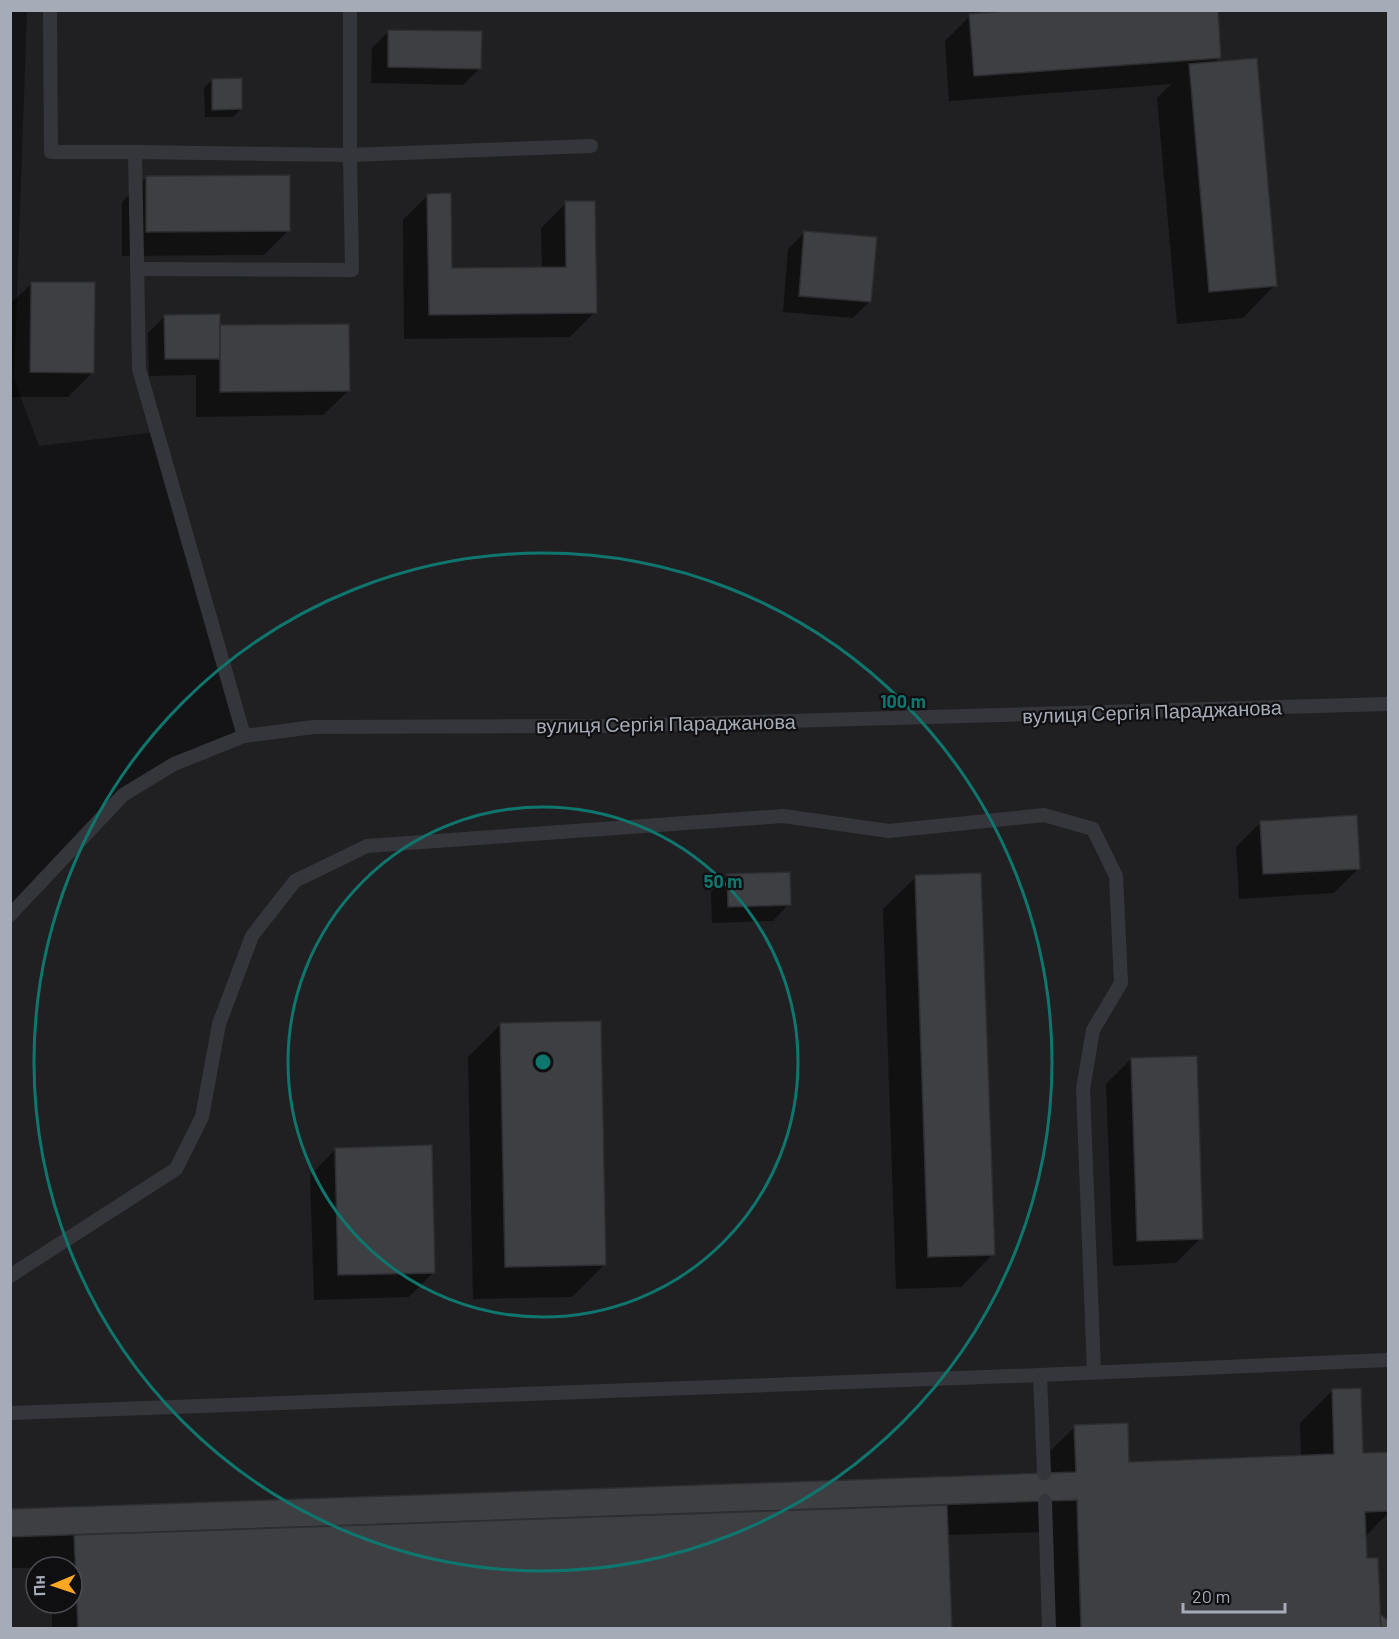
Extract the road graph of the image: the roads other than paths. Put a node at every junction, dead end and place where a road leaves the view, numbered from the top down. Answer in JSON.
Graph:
{"nodes":[{"id":1,"x":50,"y":10,"type":"edge"},
{"id":2,"x":350,"y":10,"type":"edge"},
{"id":3,"x":591,"y":146,"type":"dead end"},
{"id":4,"x":135,"y":152,"type":"junction"},
{"id":5,"x":350,"y":155,"type":"junction"},
{"id":6,"x":137,"y":269,"type":"junction"},
{"id":7,"x":1389,"y":704,"type":"edge"},
{"id":8,"x":244,"y":736,"type":"junction"},
{"id":9,"x":10,"y":915,"type":"edge"},
{"id":10,"x":10,"y":1276,"type":"edge"},
{"id":11,"x":1389,"y":1360,"type":"edge"},
{"id":12,"x":1094,"y":1371,"type":"junction"},
{"id":13,"x":1040,"y":1374,"type":"junction"},
{"id":14,"x":10,"y":1413,"type":"edge"},
{"id":15,"x":1044,"y":1473,"type":"dead end"},
{"id":16,"x":1045,"y":1501,"type":"dead end"},
{"id":17,"x":1049,"y":1629,"type":"edge"}],
"edges":[{"from":1,"to":4,"type":"lane"},
{"from":2,"to":5,"type":"lane"},
{"from":3,"to":5,"type":"lane"},
{"from":4,"to":5,"type":"lane"},
{"from":4,"to":6,"type":"lane"},
{"from":5,"to":6,"type":"lane"},
{"from":6,"to":8,"type":"lane"},
{"from":7,"to":8,"type":"lane","name":"вулиця Сергія Параджанова"},
{"from":8,"to":9,"type":"lane","name":"вулиця Сергія Параджанова"},
{"from":10,"to":12,"type":"lane"},
{"from":11,"to":12,"type":"lane"},
{"from":12,"to":13,"type":"lane"},
{"from":13,"to":14,"type":"lane"},
{"from":13,"to":15,"type":"lane"},
{"from":16,"to":17,"type":"lane"}]}
